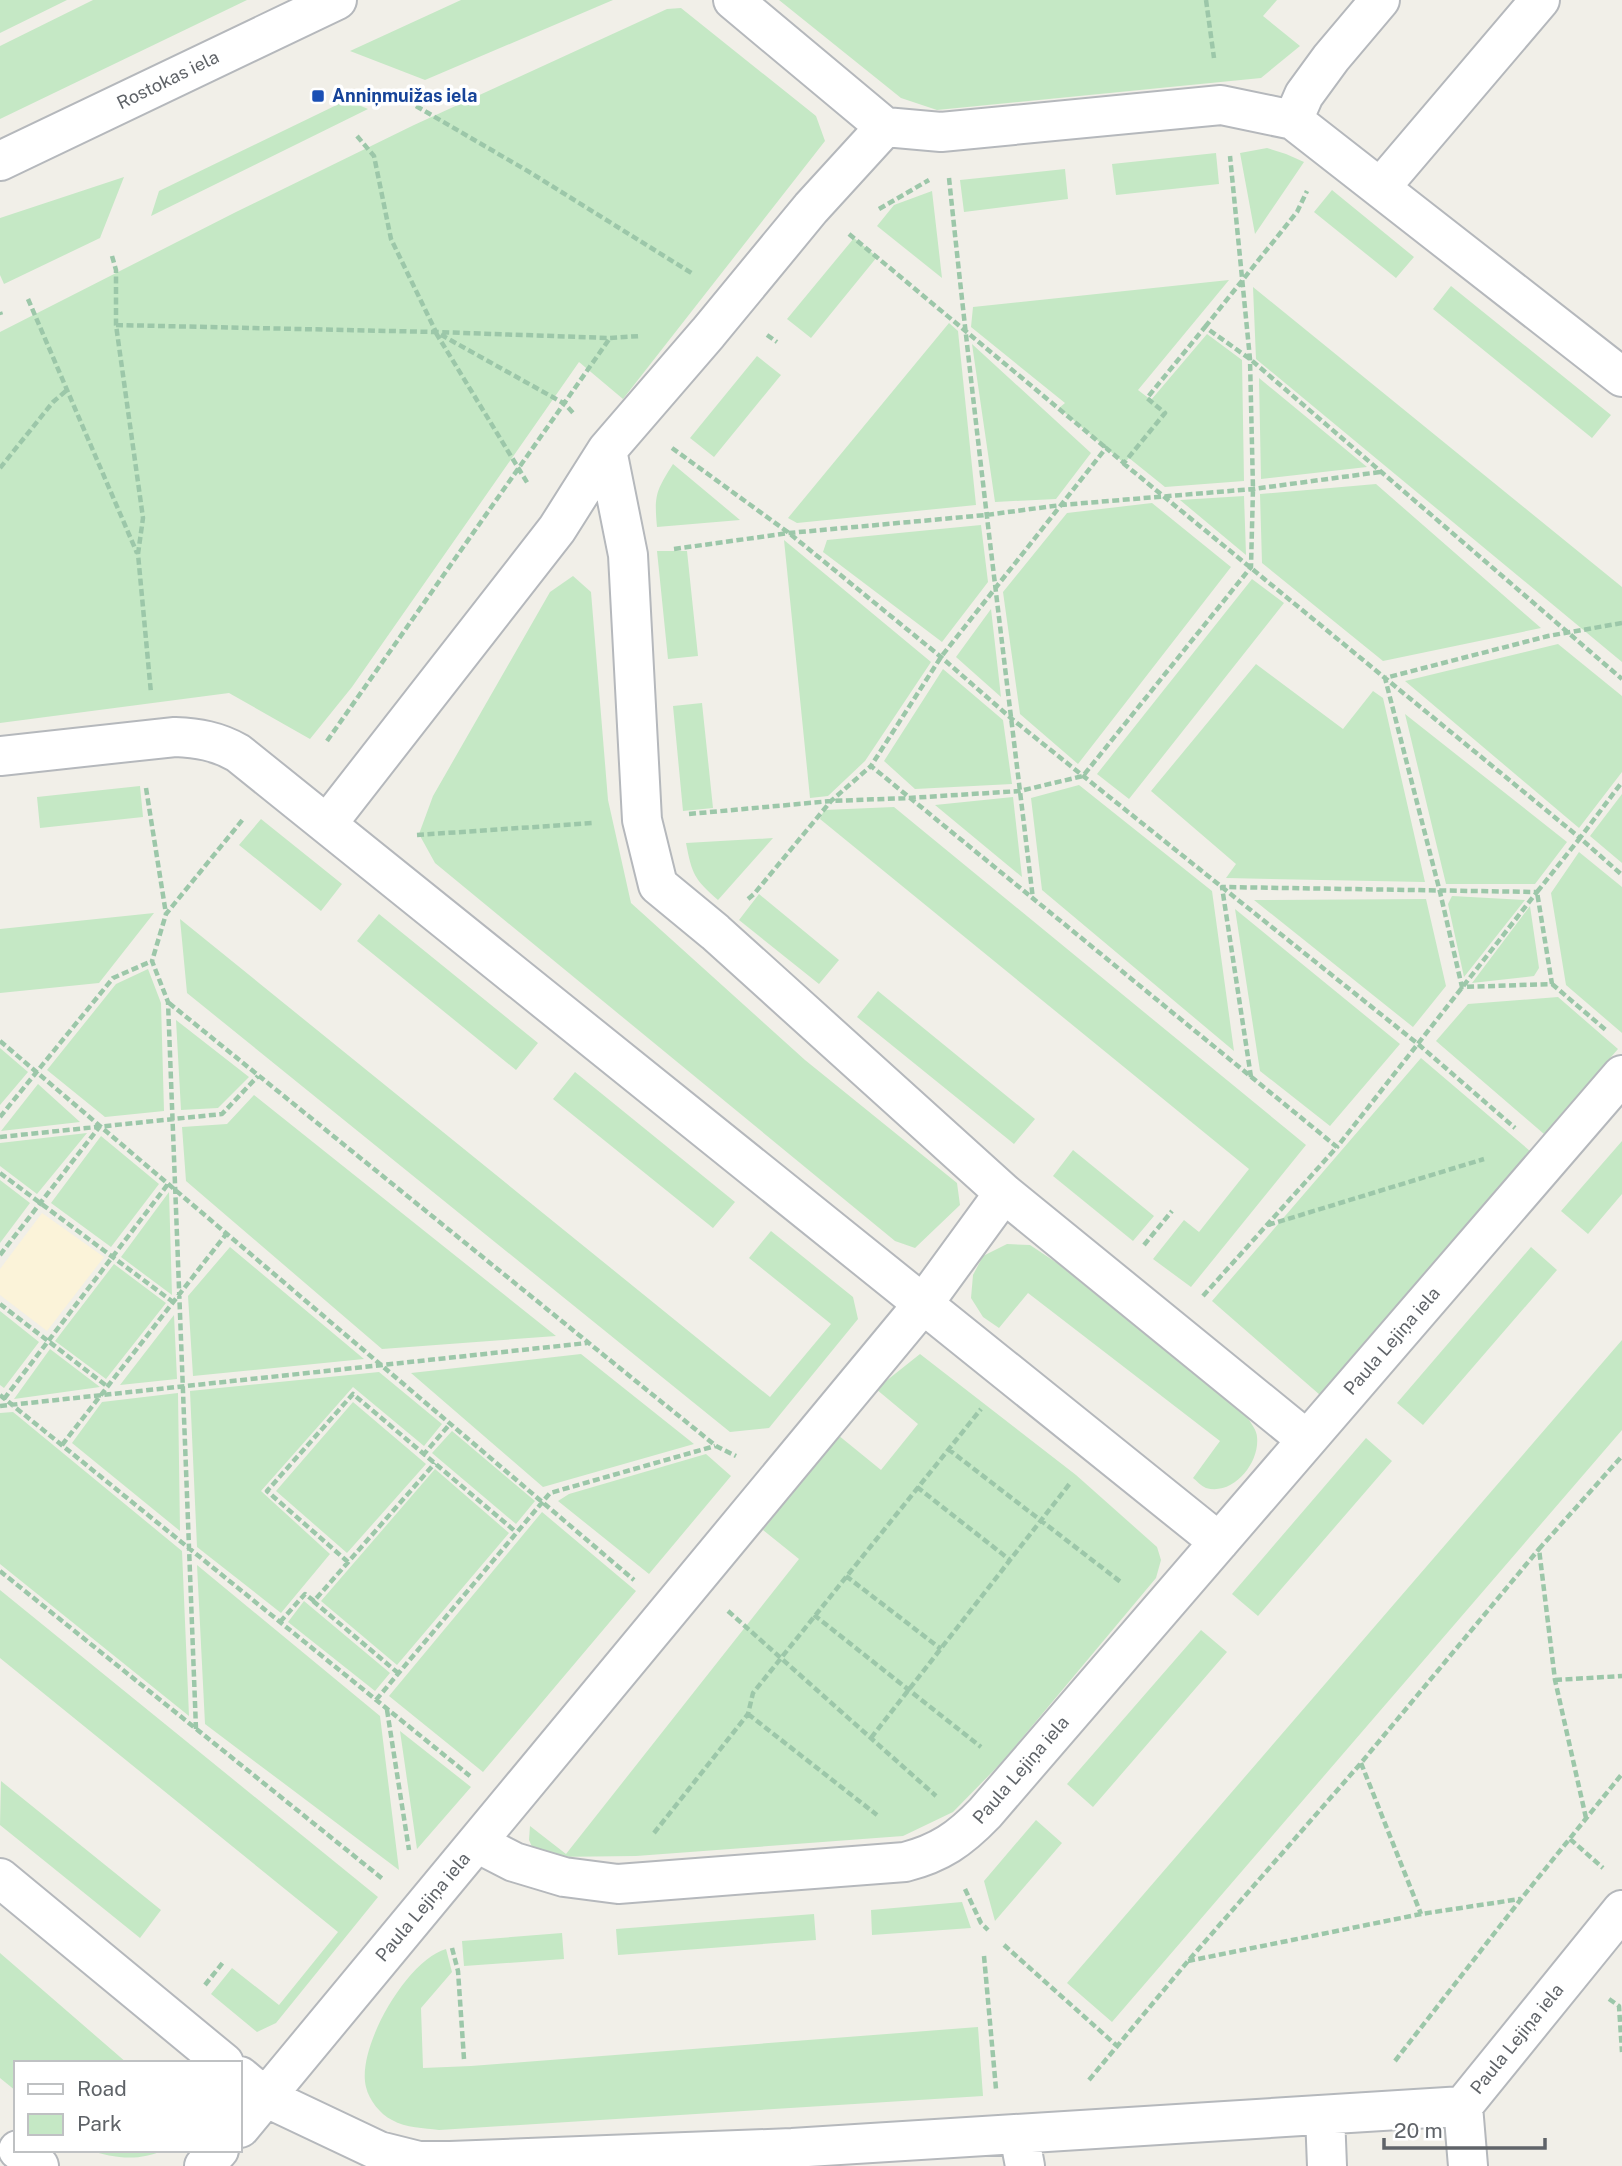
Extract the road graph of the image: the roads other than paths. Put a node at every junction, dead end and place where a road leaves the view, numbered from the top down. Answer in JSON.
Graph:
{"nodes":[{"id":1,"x":337,"y":0,"type":"edge"},
{"id":2,"x":733,"y":0,"type":"edge"},
{"id":3,"x":1380,"y":0,"type":"edge"},
{"id":4,"x":1541,"y":0,"type":"edge"},
{"id":5,"x":1293,"y":120,"type":"junction"},
{"id":6,"x":885,"y":127,"type":"junction"},
{"id":7,"x":0,"y":161,"type":"edge"},
{"id":8,"x":1380,"y":188,"type":"junction"},
{"id":9,"x":1622,"y":377,"type":"edge"},
{"id":10,"x":607,"y":450,"type":"junction"},
{"id":11,"x":0,"y":755,"type":"edge"},
{"id":12,"x":327,"y":824,"type":"junction"},
{"id":13,"x":1622,"y":1075,"type":"edge"},
{"id":14,"x":1004,"y":1193,"type":"junction"},
{"id":15,"x":923,"y":1304,"type":"junction"},
{"id":16,"x":1307,"y":1440,"type":"junction"},
{"id":17,"x":1219,"y":1542,"type":"junction"},
{"id":18,"x":477,"y":1843,"type":"junction"},
{"id":19,"x":0,"y":1878,"type":"edge"},
{"id":20,"x":1617,"y":1893,"type":"edge"},
{"id":21,"x":222,"y":2061,"type":"edge"},
{"id":22,"x":252,"y":2086,"type":"edge"},
{"id":23,"x":1463,"y":2106,"type":"junction"},
{"id":24,"x":1325,"y":2115,"type":"junction"},
{"id":25,"x":242,"y":2120,"type":"edge"},
{"id":26,"x":0,"y":2135,"type":"edge"},
{"id":27,"x":1015,"y":2145,"type":"edge"},
{"id":28,"x":14,"y":2147,"type":"edge"},
{"id":29,"x":21,"y":2152,"type":"edge"},
{"id":30,"x":217,"y":2152,"type":"edge"},
{"id":31,"x":39,"y":2166,"type":"edge"},
{"id":32,"x":204,"y":2166,"type":"edge"},
{"id":33,"x":1327,"y":2166,"type":"edge"},
{"id":34,"x":1468,"y":2166,"type":"edge"}],
"edges":[{"from":1,"to":7,"type":"street","name":"Rostokas iela"},
{"from":2,"to":6,"type":"street"},
{"from":3,"to":5,"type":"street"},
{"from":4,"to":8,"type":"street"},
{"from":5,"to":6,"type":"street"},
{"from":5,"to":8,"type":"street"},
{"from":6,"to":10,"type":"street"},
{"from":8,"to":9,"type":"street"},
{"from":10,"to":12,"type":"street"},
{"from":10,"to":14,"type":"street"},
{"from":11,"to":12,"type":"street"},
{"from":12,"to":15,"type":"street"},
{"from":13,"to":16,"type":"street","name":"Paula Lejiņa iela"},
{"from":14,"to":15,"type":"street"},
{"from":14,"to":16,"type":"street"},
{"from":15,"to":17,"type":"street"},
{"from":15,"to":18,"type":"street"},
{"from":16,"to":17,"type":"street","name":"Paula Lejiņa iela"},
{"from":17,"to":18,"type":"street","name":"Paula Lejiņa iela"},
{"from":18,"to":22,"type":"street","name":"Paula Lejiņa iela"},
{"from":19,"to":21,"type":"street"},
{"from":20,"to":23,"type":"street","name":"Paula Lejiņa iela"},
{"from":22,"to":25,"type":"street","name":"Paula Lejiņa iela"},
{"from":22,"to":27,"type":"street","name":"Paula Lejiņa iela"},
{"from":23,"to":24,"type":"street","name":"Paula Lejiņa iela"},
{"from":23,"to":34,"type":"street"},
{"from":24,"to":27,"type":"street","name":"Paula Lejiņa iela"},
{"from":24,"to":33,"type":"street"},
{"from":26,"to":28,"type":"street"},
{"from":29,"to":31,"type":"street"},
{"from":30,"to":32,"type":"street"}]}
